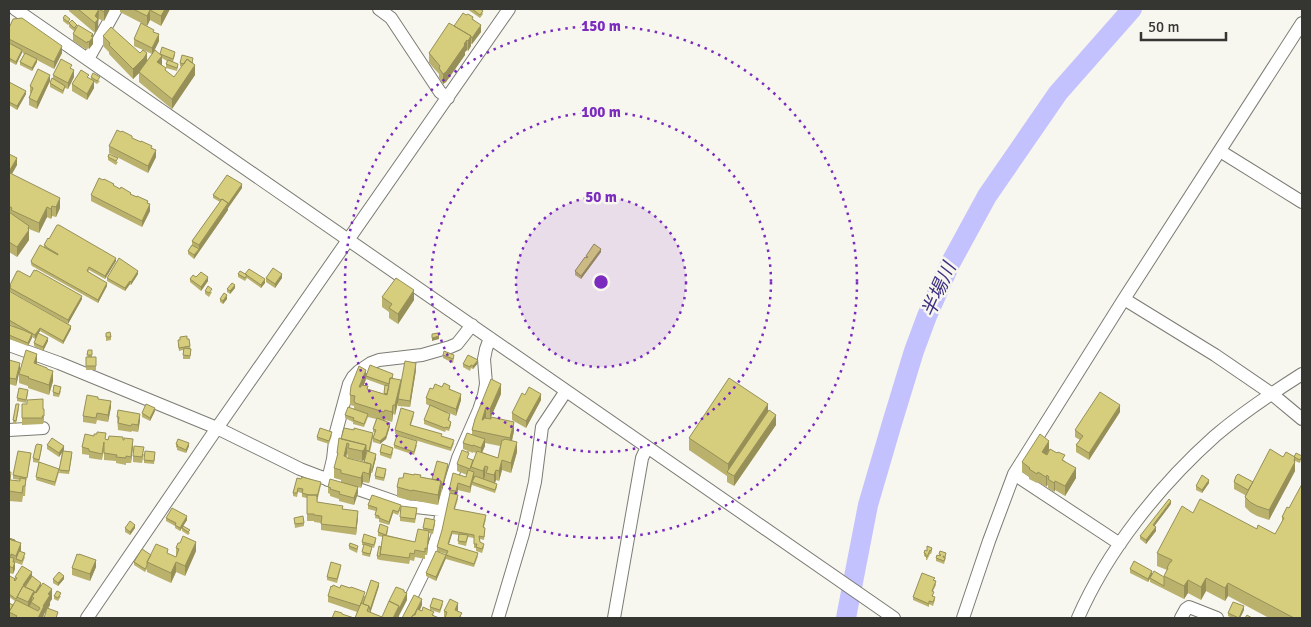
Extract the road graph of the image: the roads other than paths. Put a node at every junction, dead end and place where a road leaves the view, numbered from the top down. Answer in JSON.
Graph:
{"nodes":[{"id":1,"x":13,"y":9,"type":"edge"},
{"id":2,"x":116,"y":9,"type":"edge"},
{"id":3,"x":379,"y":9,"type":"edge"},
{"id":4,"x":509,"y":9,"type":"edge"},
{"id":5,"x":9,"y":14,"type":"edge"},
{"id":6,"x":1302,"y":23,"type":"edge"},
{"id":7,"x":88,"y":59,"type":"junction"},
{"id":8,"x":448,"y":98,"type":"junction"},
{"id":9,"x":1220,"y":151,"type":"junction"},
{"id":10,"x":1302,"y":202,"type":"edge"},
{"id":11,"x":348,"y":240,"type":"junction"},
{"id":12,"x":1124,"y":299,"type":"junction"},
{"id":13,"x":472,"y":326,"type":"junction"},
{"id":14,"x":490,"y":338,"type":"junction"},
{"id":15,"x":9,"y":344,"type":"edge"},
{"id":16,"x":1302,"y":374,"type":"edge"},
{"id":17,"x":566,"y":391,"type":"junction"},
{"id":18,"x":1272,"y":394,"type":"junction"},
{"id":19,"x":1302,"y":419,"type":"edge"},
{"id":20,"x":43,"y":428,"type":"dead end"},
{"id":21,"x":217,"y":428,"type":"junction"},
{"id":22,"x":9,"y":430,"type":"edge"},
{"id":23,"x":647,"y":447,"type":"junction"},
{"id":24,"x":1014,"y":474,"type":"junction"},
{"id":25,"x":328,"y":480,"type":"junction"},
{"id":26,"x":442,"y":510,"type":"junction"},
{"id":27,"x":1120,"y":544,"type":"junction"},
{"id":28,"x":87,"y":618,"type":"edge"},
{"id":29,"x":401,"y":618,"type":"edge"},
{"id":30,"x":498,"y":618,"type":"edge"},
{"id":31,"x":614,"y":618,"type":"edge"},
{"id":32,"x":894,"y":618,"type":"edge"},
{"id":33,"x":963,"y":618,"type":"edge"},
{"id":34,"x":1078,"y":618,"type":"edge"},
{"id":35,"x":1181,"y":618,"type":"edge"},
{"id":36,"x":1217,"y":618,"type":"edge"}],
"edges":[{"from":1,"to":5,"type":"street"},
{"from":1,"to":7,"type":"street"},
{"from":2,"to":7,"type":"street"},
{"from":3,"to":8,"type":"street"},
{"from":4,"to":8,"type":"street"},
{"from":6,"to":9,"type":"street"},
{"from":7,"to":11,"type":"street"},
{"from":8,"to":11,"type":"street"},
{"from":9,"to":10,"type":"street"},
{"from":9,"to":12,"type":"street"},
{"from":11,"to":13,"type":"street"},
{"from":11,"to":21,"type":"street"},
{"from":12,"to":18,"type":"street"},
{"from":12,"to":24,"type":"street"},
{"from":13,"to":14,"type":"street"},
{"from":13,"to":25,"type":"street"},
{"from":14,"to":17,"type":"street"},
{"from":14,"to":26,"type":"street"},
{"from":15,"to":21,"type":"street"},
{"from":16,"to":18,"type":"street"},
{"from":17,"to":23,"type":"street"},
{"from":17,"to":30,"type":"street"},
{"from":18,"to":19,"type":"street"},
{"from":18,"to":27,"type":"street"},
{"from":20,"to":22,"type":"street"},
{"from":21,"to":25,"type":"street"},
{"from":21,"to":28,"type":"street"},
{"from":23,"to":31,"type":"street"},
{"from":23,"to":32,"type":"street"},
{"from":24,"to":27,"type":"street"},
{"from":24,"to":33,"type":"street"},
{"from":25,"to":26,"type":"street"},
{"from":26,"to":29,"type":"street"},
{"from":27,"to":34,"type":"street"},
{"from":35,"to":36,"type":"street"}]}
